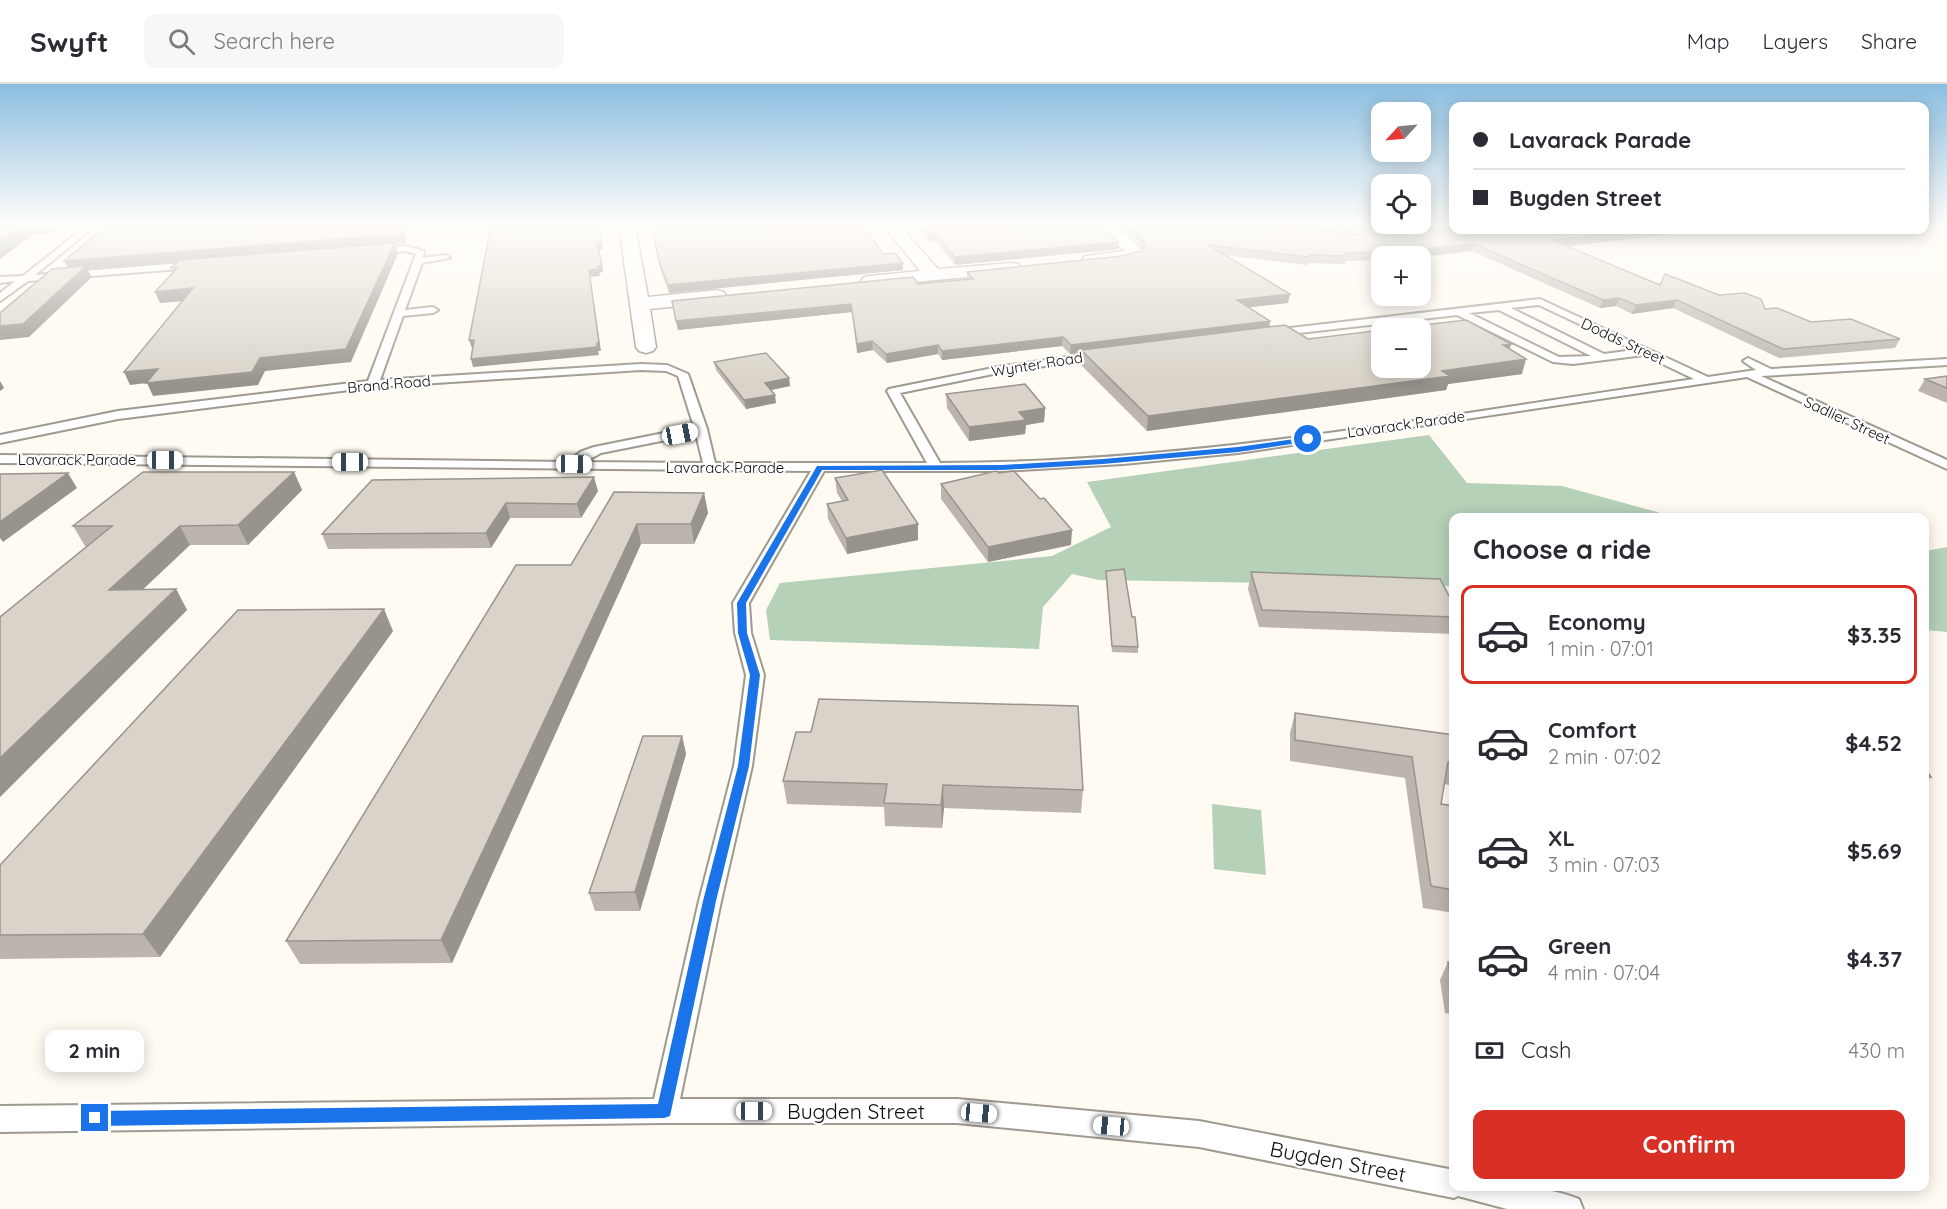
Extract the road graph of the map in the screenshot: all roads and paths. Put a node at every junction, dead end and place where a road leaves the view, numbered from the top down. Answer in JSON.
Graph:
{"nodes":[{"id":1,"x":18,"y":278,"type":"edge"},
{"id":2,"x":24,"y":278,"type":"edge"},
{"id":3,"x":412,"y":278,"type":"edge"},
{"id":4,"x":635,"y":278,"type":"edge"},
{"id":5,"x":897,"y":278,"type":"edge"},
{"id":6,"x":0,"y":280,"type":"edge"},
{"id":7,"x":850,"y":283,"type":"edge"},
{"id":8,"x":732,"y":295,"type":"edge"},
{"id":9,"x":0,"y":298,"type":"edge"},
{"id":10,"x":639,"y":304,"type":"junction"},
{"id":11,"x":1500,"y":307,"type":"junction"},
{"id":12,"x":433,"y":310,"type":"dead end"},
{"id":13,"x":1459,"y":312,"type":"junction"},
{"id":14,"x":399,"y":314,"type":"junction"},
{"id":15,"x":1266,"y":334,"type":"edge"},
{"id":16,"x":646,"y":347,"type":"dead end"},
{"id":17,"x":1645,"y":351,"type":"junction"},
{"id":18,"x":1118,"y":352,"type":"edge"},
{"id":19,"x":1602,"y":357,"type":"junction"},
{"id":20,"x":1748,"y":361,"type":"dead end"},
{"id":21,"x":1947,"y":362,"type":"edge"},
{"id":22,"x":1769,"y":373,"type":"junction"},
{"id":23,"x":1748,"y":374,"type":"junction"},
{"id":24,"x":1706,"y":380,"type":"junction"},
{"id":25,"x":374,"y":384,"type":"junction"},
{"id":26,"x":701,"y":429,"type":"junction"},
{"id":27,"x":0,"y":439,"type":"edge"},
{"id":28,"x":0,"y":459,"type":"edge"},
{"id":29,"x":574,"y":464,"type":"junction"},
{"id":30,"x":1947,"y":465,"type":"edge"},
{"id":31,"x":710,"y":467,"type":"junction"},
{"id":32,"x":820,"y":467,"type":"junction"},
{"id":33,"x":936,"y":467,"type":"junction"},
{"id":34,"x":664,"y":1111,"type":"junction"},
{"id":35,"x":0,"y":1119,"type":"edge"},
{"id":36,"x":1449,"y":1183,"type":"edge"},
{"id":37,"x":1488,"y":1191,"type":"edge"},
{"id":38,"x":1569,"y":1209,"type":"edge"}],
"edges":[{"from":1,"to":6,"type":"lane"},
{"from":2,"to":9,"type":"lane"},
{"from":3,"to":14,"type":"lane"},
{"from":4,"to":10,"type":"street"},
{"from":5,"to":7,"type":"street"},
{"from":8,"to":10,"type":"street"},
{"from":10,"to":16,"type":"street"},
{"from":11,"to":13,"type":"lane"},
{"from":11,"to":17,"type":"lane","name":"Dodds Street"},
{"from":11,"to":19,"type":"lane"},
{"from":12,"to":14,"type":"lane"},
{"from":13,"to":15,"type":"lane"},
{"from":13,"to":19,"type":"lane"},
{"from":14,"to":25,"type":"lane"},
{"from":17,"to":19,"type":"lane"},
{"from":17,"to":24,"type":"lane","name":"Dodds Street"},
{"from":18,"to":33,"type":"lane","name":"Wynter Road"},
{"from":20,"to":22,"type":"lane"},
{"from":21,"to":22,"type":"lane","name":"Lavarack Parade"},
{"from":22,"to":23,"type":"lane","name":"Lavarack Parade"},
{"from":23,"to":24,"type":"lane","name":"Lavarack Parade"},
{"from":23,"to":30,"type":"lane","name":"Sadlier Street"},
{"from":24,"to":33,"type":"lane","name":"Lavarack Parade"},
{"from":25,"to":26,"type":"lane","name":"Brand Road"},
{"from":25,"to":27,"type":"lane","name":"Brand Road"},
{"from":26,"to":29,"type":"lane"},
{"from":26,"to":31,"type":"lane","name":"Brand Road"},
{"from":28,"to":29,"type":"lane","name":"Lavarack Parade"},
{"from":29,"to":31,"type":"lane","name":"Lavarack Parade"},
{"from":31,"to":32,"type":"lane","name":"Lavarack Parade"},
{"from":32,"to":33,"type":"lane","name":"Lavarack Parade"},
{"from":32,"to":34,"type":"lane"},
{"from":34,"to":35,"type":"lane","name":"Bugden Street"},
{"from":34,"to":36,"type":"lane","name":"Bugden Street"},
{"from":37,"to":38,"type":"lane"}]}
